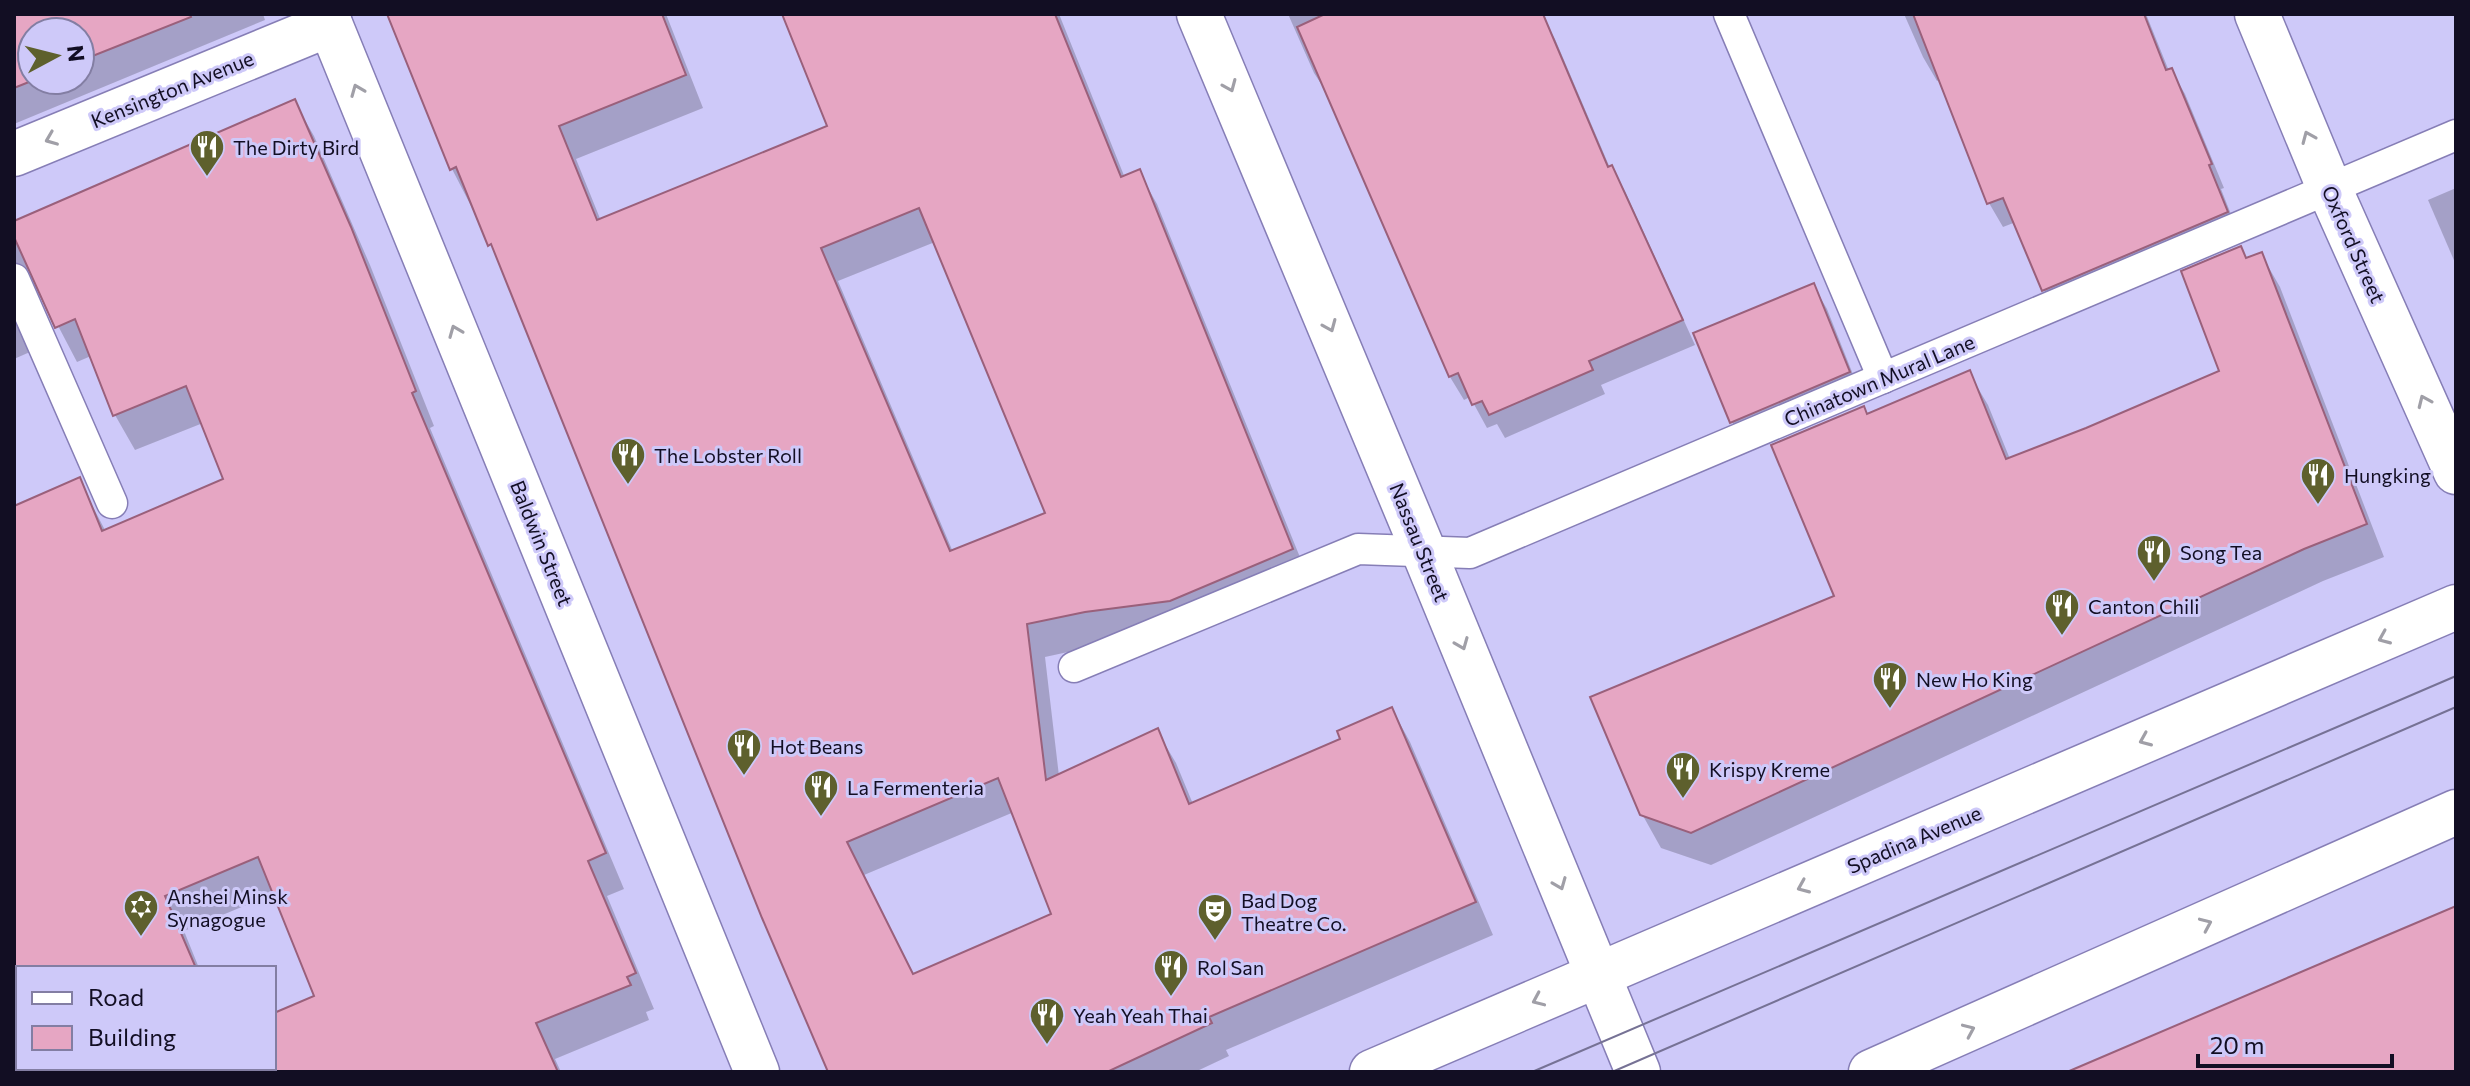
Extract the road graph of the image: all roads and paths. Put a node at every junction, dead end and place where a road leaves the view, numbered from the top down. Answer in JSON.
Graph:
{"nodes":[{"id":1,"x":1199,"y":14,"type":"edge"},
{"id":2,"x":1729,"y":14,"type":"edge"},
{"id":3,"x":2257,"y":14,"type":"edge"},
{"id":4,"x":328,"y":19,"type":"edge"},
{"id":5,"x":2456,"y":135,"type":"edge"},
{"id":6,"x":14,"y":154,"type":"edge"},
{"id":7,"x":2330,"y":190,"type":"junction"},
{"id":8,"x":14,"y":279,"type":"edge"},
{"id":9,"x":1883,"y":378,"type":"junction"},
{"id":10,"x":2456,"y":472,"type":"edge"},
{"id":11,"x":112,"y":503,"type":"dead end"},
{"id":12,"x":1424,"y":552,"type":"junction"},
{"id":13,"x":2456,"y":607,"type":"edge"},
{"id":14,"x":1074,"y":667,"type":"dead end"},
{"id":15,"x":2456,"y":812,"type":"edge"},
{"id":16,"x":1597,"y":974,"type":"junction"},
{"id":17,"x":1932,"y":1060,"type":"edge"},
{"id":18,"x":757,"y":1072,"type":"edge"},
{"id":19,"x":1372,"y":1072,"type":"edge"},
{"id":20,"x":1638,"y":1072,"type":"edge"},
{"id":21,"x":1871,"y":1072,"type":"edge"}],
"edges":[{"from":1,"to":12,"type":"street","name":"Nassau Street","one_way":true},
{"from":2,"to":9,"type":"lane"},
{"from":7,"to":3,"type":"street","name":"Oxford Street","one_way":true},
{"from":4,"to":6,"type":"street","name":"Kensington Avenue","one_way":true},
{"from":18,"to":4,"type":"street","name":"Baldwin Street","one_way":true},
{"from":5,"to":7,"type":"lane","name":"Chinatown Mural Lane"},
{"from":7,"to":9,"type":"lane","name":"Chinatown Mural Lane"},
{"from":10,"to":7,"type":"street","name":"Oxford Street","one_way":true},
{"from":8,"to":11,"type":"lane"},
{"from":9,"to":12,"type":"lane","name":"Chinatown Mural Lane"},
{"from":12,"to":14,"type":"lane","name":"Chinatown Mural Lane"},
{"from":12,"to":16,"type":"street","name":"Nassau Street","one_way":true},
{"from":13,"to":16,"type":"street","name":"Spadina Avenue","one_way":true},
{"from":17,"to":15,"type":"street","one_way":true},
{"from":16,"to":19,"type":"street","name":"Spadina Avenue","one_way":true},
{"from":16,"to":20,"type":"street","name":"Nassau Street"},
{"from":17,"to":21,"type":"street"}]}
